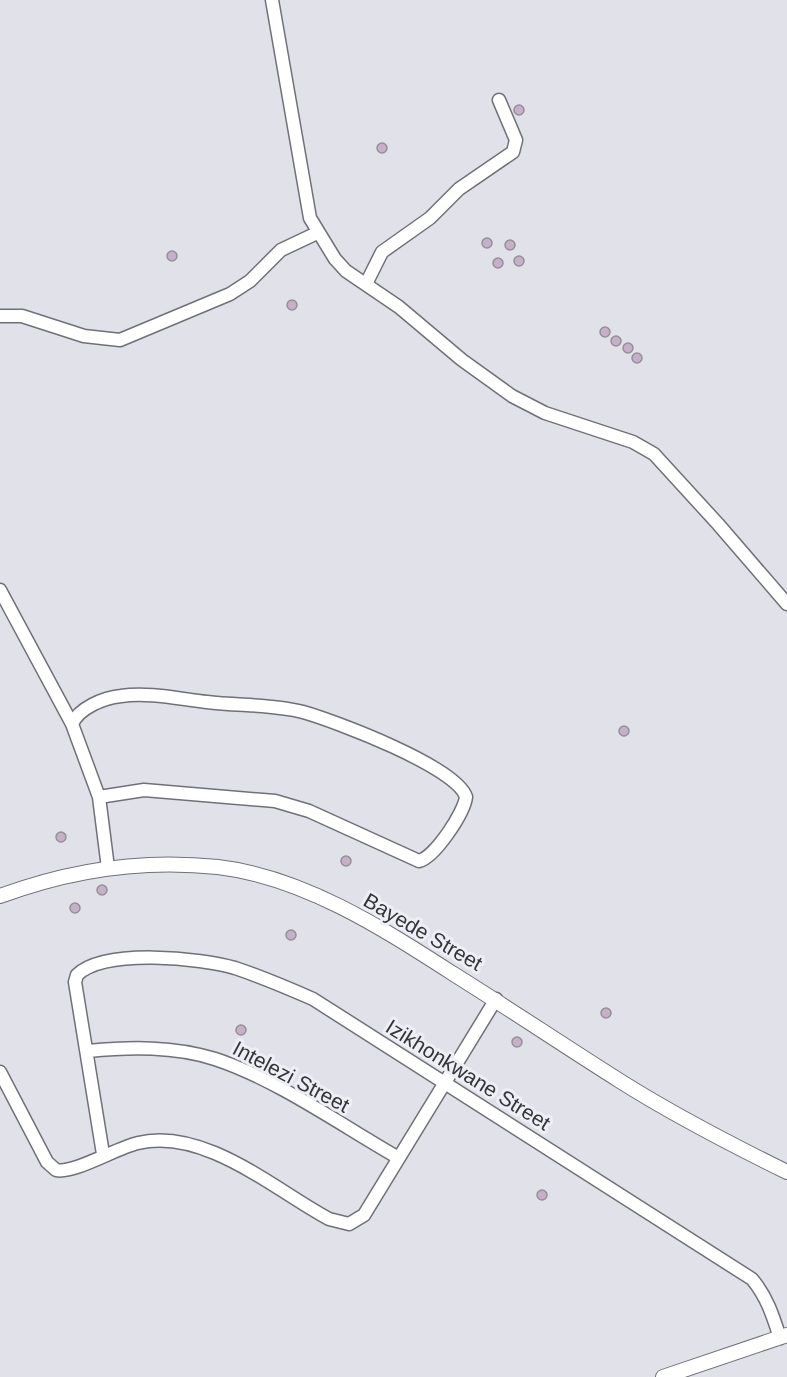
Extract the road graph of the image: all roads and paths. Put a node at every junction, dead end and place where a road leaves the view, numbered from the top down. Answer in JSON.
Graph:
{"nodes":[{"id":1,"x":272,"y":0,"type":"edge"},
{"id":2,"x":499,"y":100,"type":"dead end"},
{"id":3,"x":317,"y":233,"type":"junction"},
{"id":4,"x":366,"y":285,"type":"junction"},
{"id":5,"x":0,"y":316,"type":"edge"},
{"id":6,"x":0,"y":590,"type":"edge"},
{"id":7,"x":787,"y":604,"type":"edge"},
{"id":8,"x":72,"y":724,"type":"junction"},
{"id":9,"x":99,"y":797,"type":"junction"},
{"id":10,"x":108,"y":868,"type":"junction"},
{"id":11,"x":0,"y":896,"type":"edge"},
{"id":12,"x":496,"y":999,"type":"junction"},
{"id":13,"x":88,"y":1051,"type":"junction"},
{"id":14,"x":0,"y":1072,"type":"edge"},
{"id":15,"x":444,"y":1083,"type":"junction"},
{"id":16,"x":103,"y":1154,"type":"junction"},
{"id":17,"x":397,"y":1157,"type":"junction"},
{"id":18,"x":787,"y":1172,"type":"edge"},
{"id":19,"x":783,"y":1336,"type":"edge"},
{"id":20,"x":663,"y":1377,"type":"edge"}],
"edges":[{"from":1,"to":3,"type":"street"},
{"from":2,"to":4,"type":"street"},
{"from":3,"to":4,"type":"street"},
{"from":3,"to":5,"type":"street"},
{"from":4,"to":7,"type":"street"},
{"from":6,"to":8,"type":"street"},
{"from":8,"to":9,"type":"street"},
{"from":8,"to":9,"type":"street"},
{"from":9,"to":10,"type":"street"},
{"from":10,"to":11,"type":"street","name":"Bayede Street"},
{"from":10,"to":12,"type":"street","name":"Bayede Street"},
{"from":12,"to":15,"type":"street"},
{"from":12,"to":18,"type":"street","name":"Bayede Street"},
{"from":13,"to":15,"type":"street","name":"Izikhonkwane Street"},
{"from":13,"to":16,"type":"street"},
{"from":13,"to":17,"type":"street","name":"Intelezi Street"},
{"from":14,"to":16,"type":"street"},
{"from":15,"to":17,"type":"street"},
{"from":15,"to":19,"type":"street","name":"Izikhonkwane Street"},
{"from":16,"to":17,"type":"street"},
{"from":19,"to":20,"type":"street"}]}
